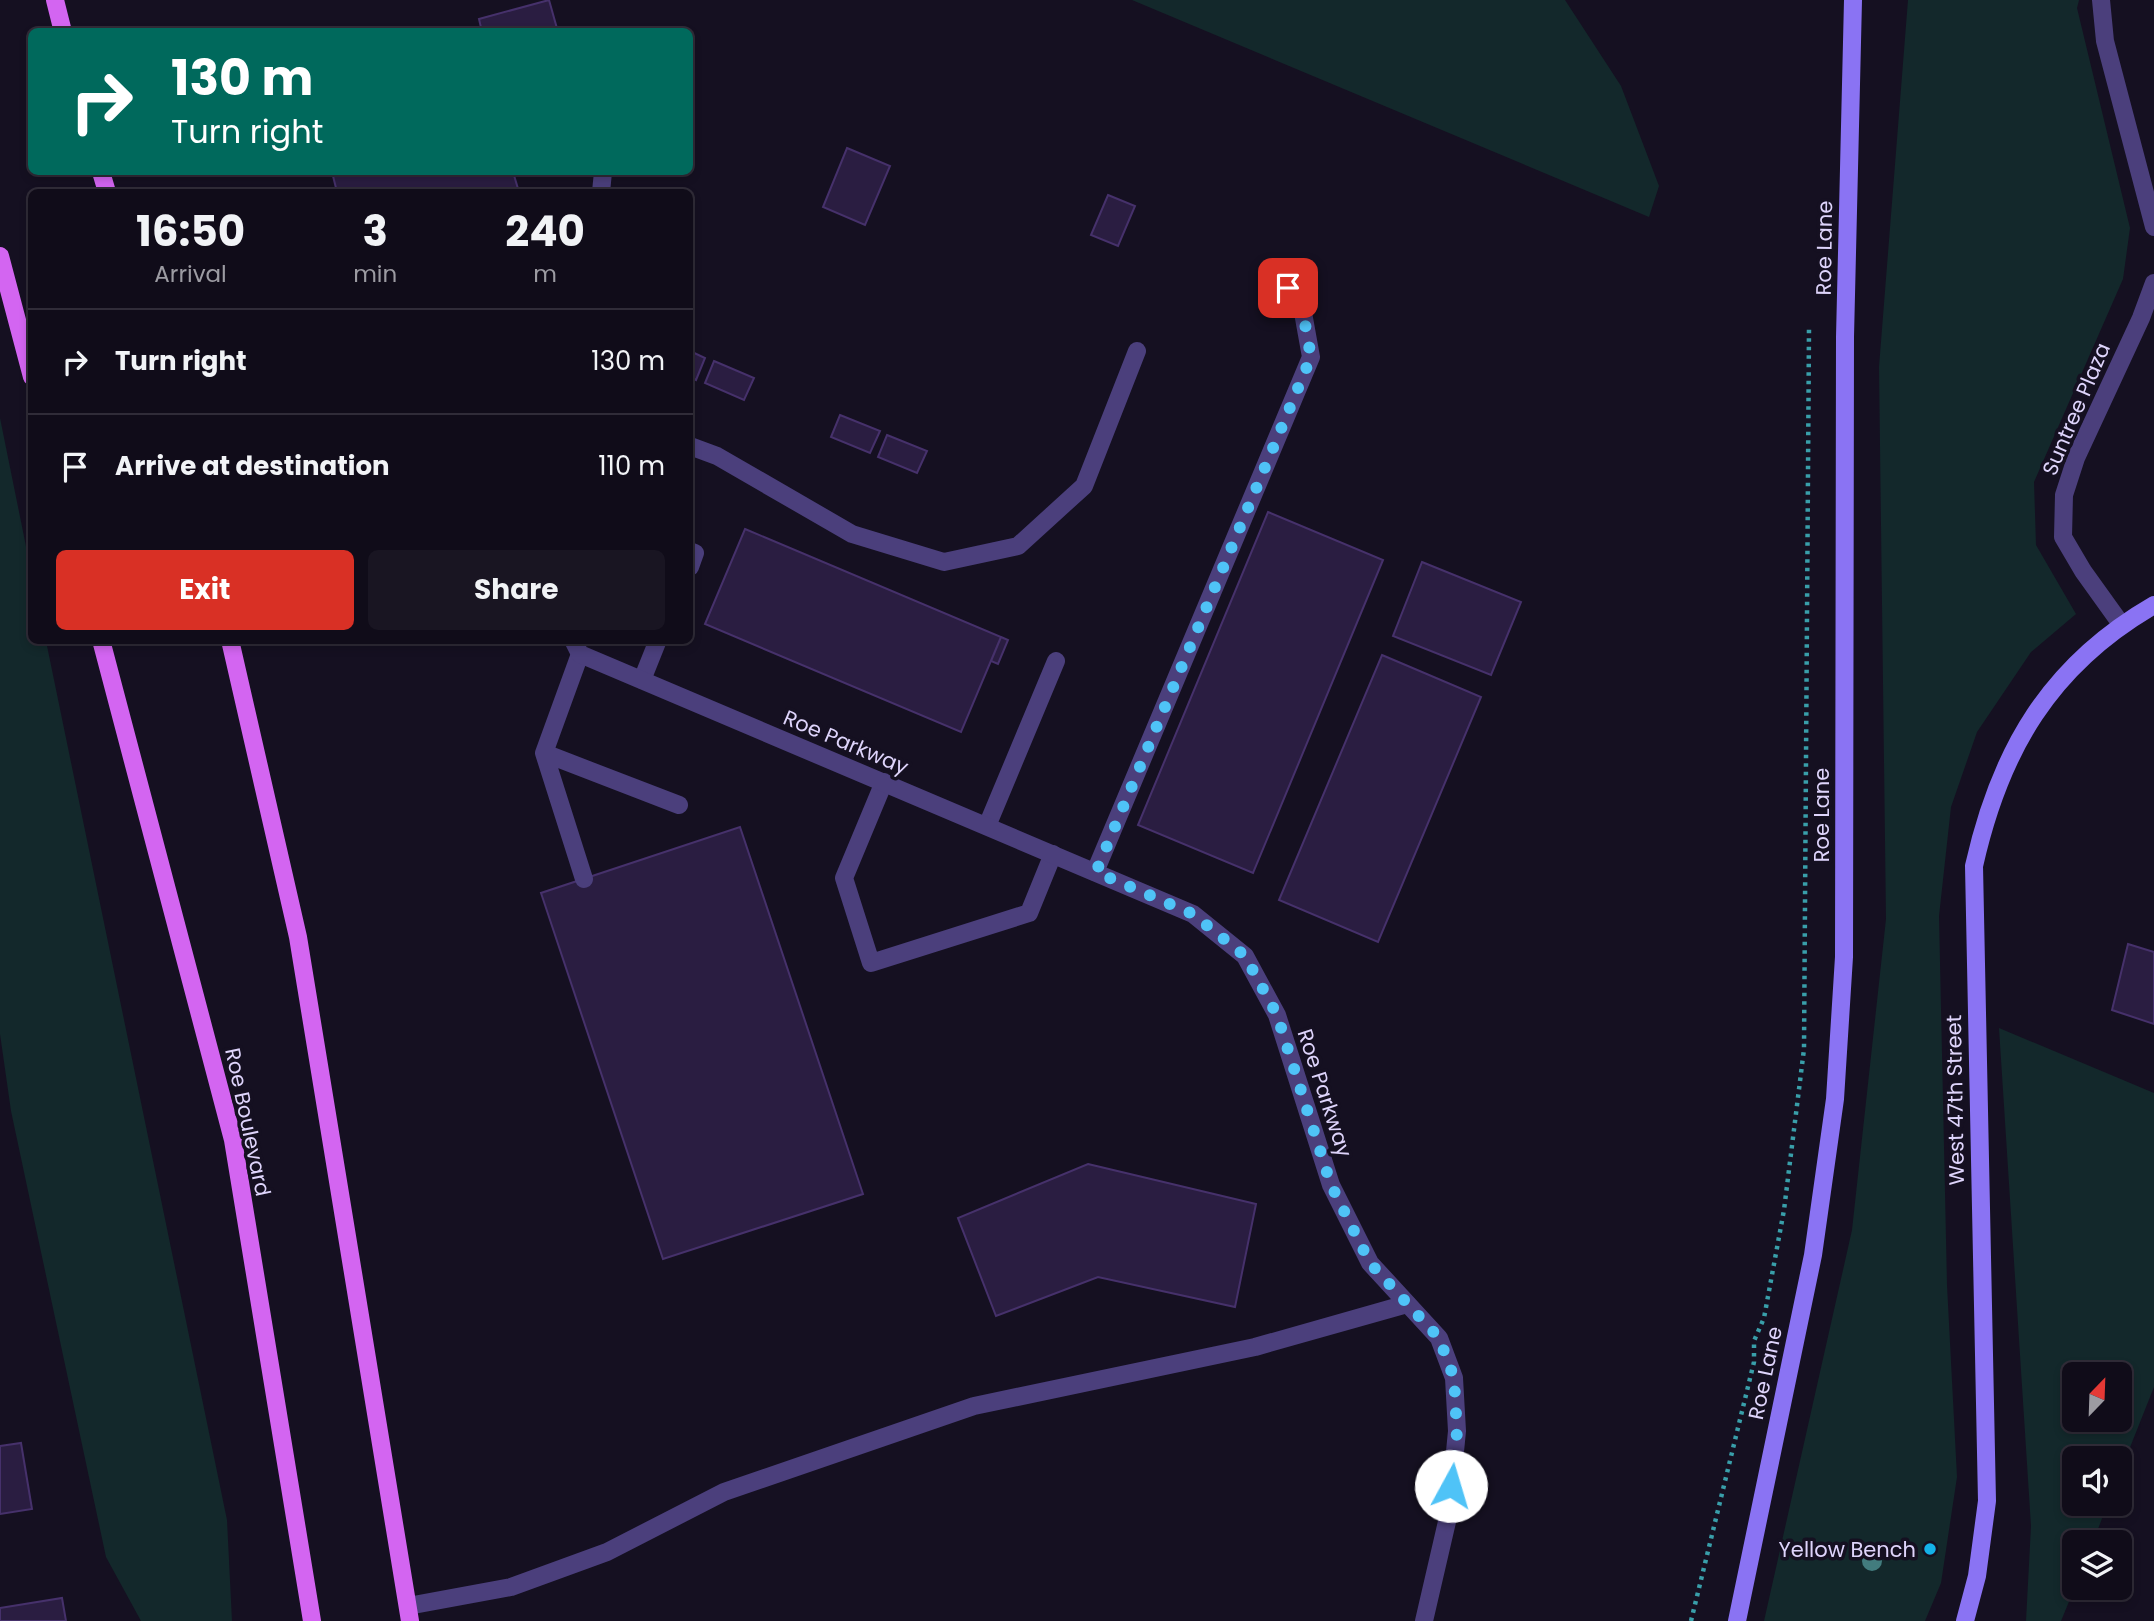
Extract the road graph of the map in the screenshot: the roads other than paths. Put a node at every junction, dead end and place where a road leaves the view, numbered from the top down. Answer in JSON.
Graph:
{"nodes":[{"id":1,"x":55,"y":0,"type":"edge"},
{"id":2,"x":1853,"y":0,"type":"edge"},
{"id":3,"x":2101,"y":0,"type":"edge"},
{"id":4,"x":62,"y":28,"type":"edge"},
{"id":5,"x":2154,"y":226,"type":"edge"},
{"id":6,"x":0,"y":256,"type":"edge"},
{"id":7,"x":1274,"y":269,"type":"dead end"},
{"id":8,"x":2154,"y":283,"type":"edge"},
{"id":9,"x":1137,"y":351,"type":"dead end"},
{"id":10,"x":28,"y":362,"type":"edge"},
{"id":11,"x":693,"y":447,"type":"edge"},
{"id":12,"x":2154,"y":605,"type":"edge"},
{"id":13,"x":2121,"y":624,"type":"junction"},
{"id":14,"x":102,"y":644,"type":"edge"},
{"id":15,"x":231,"y":644,"type":"edge"},
{"id":16,"x":657,"y":644,"type":"edge"},
{"id":17,"x":577,"y":647,"type":"edge"},
{"id":18,"x":1056,"y":661,"type":"dead end"},
{"id":19,"x":642,"y":680,"type":"junction"},
{"id":20,"x":544,"y":753,"type":"junction"},
{"id":21,"x":884,"y":782,"type":"junction"},
{"id":22,"x":679,"y":805,"type":"dead end"},
{"id":23,"x":987,"y":826,"type":"junction"},
{"id":24,"x":1053,"y":854,"type":"junction"},
{"id":25,"x":1096,"y":872,"type":"junction"},
{"id":26,"x":584,"y":879,"type":"dead end"},
{"id":27,"x":1407,"y":1304,"type":"junction"},
{"id":28,"x":409,"y":1614,"type":"edge"},
{"id":29,"x":312,"y":1621,"type":"edge"},
{"id":30,"x":1424,"y":1621,"type":"edge"},
{"id":31,"x":1737,"y":1621,"type":"edge"},
{"id":32,"x":1965,"y":1621,"type":"edge"}],
"edges":[{"from":1,"to":4,"type":"main road"},
{"from":2,"to":31,"type":"street","name":"Roe Lane"},
{"from":3,"to":5,"type":"street"},
{"from":6,"to":10,"type":"main road"},
{"from":7,"to":25,"type":"street"},
{"from":8,"to":13,"type":"street","name":"Suntree Plaza"},
{"from":9,"to":11,"type":"street"},
{"from":12,"to":13,"type":"street","name":"West 47th Street"},
{"from":13,"to":32,"type":"street","name":"West 47th Street"},
{"from":14,"to":29,"type":"main road","name":"Roe Boulevard"},
{"from":15,"to":28,"type":"main road"},
{"from":16,"to":19,"type":"street"},
{"from":17,"to":19,"type":"street","name":"Roe Parkway"},
{"from":17,"to":20,"type":"street"},
{"from":18,"to":23,"type":"street"},
{"from":19,"to":21,"type":"street","name":"Roe Parkway"},
{"from":20,"to":22,"type":"street"},
{"from":20,"to":26,"type":"street"},
{"from":21,"to":23,"type":"street","name":"Roe Parkway"},
{"from":21,"to":24,"type":"street"},
{"from":23,"to":24,"type":"street","name":"Roe Parkway"},
{"from":24,"to":25,"type":"street","name":"Roe Parkway"},
{"from":25,"to":27,"type":"street","name":"Roe Parkway"},
{"from":27,"to":28,"type":"street"},
{"from":27,"to":30,"type":"street","name":"Roe Parkway"}]}
